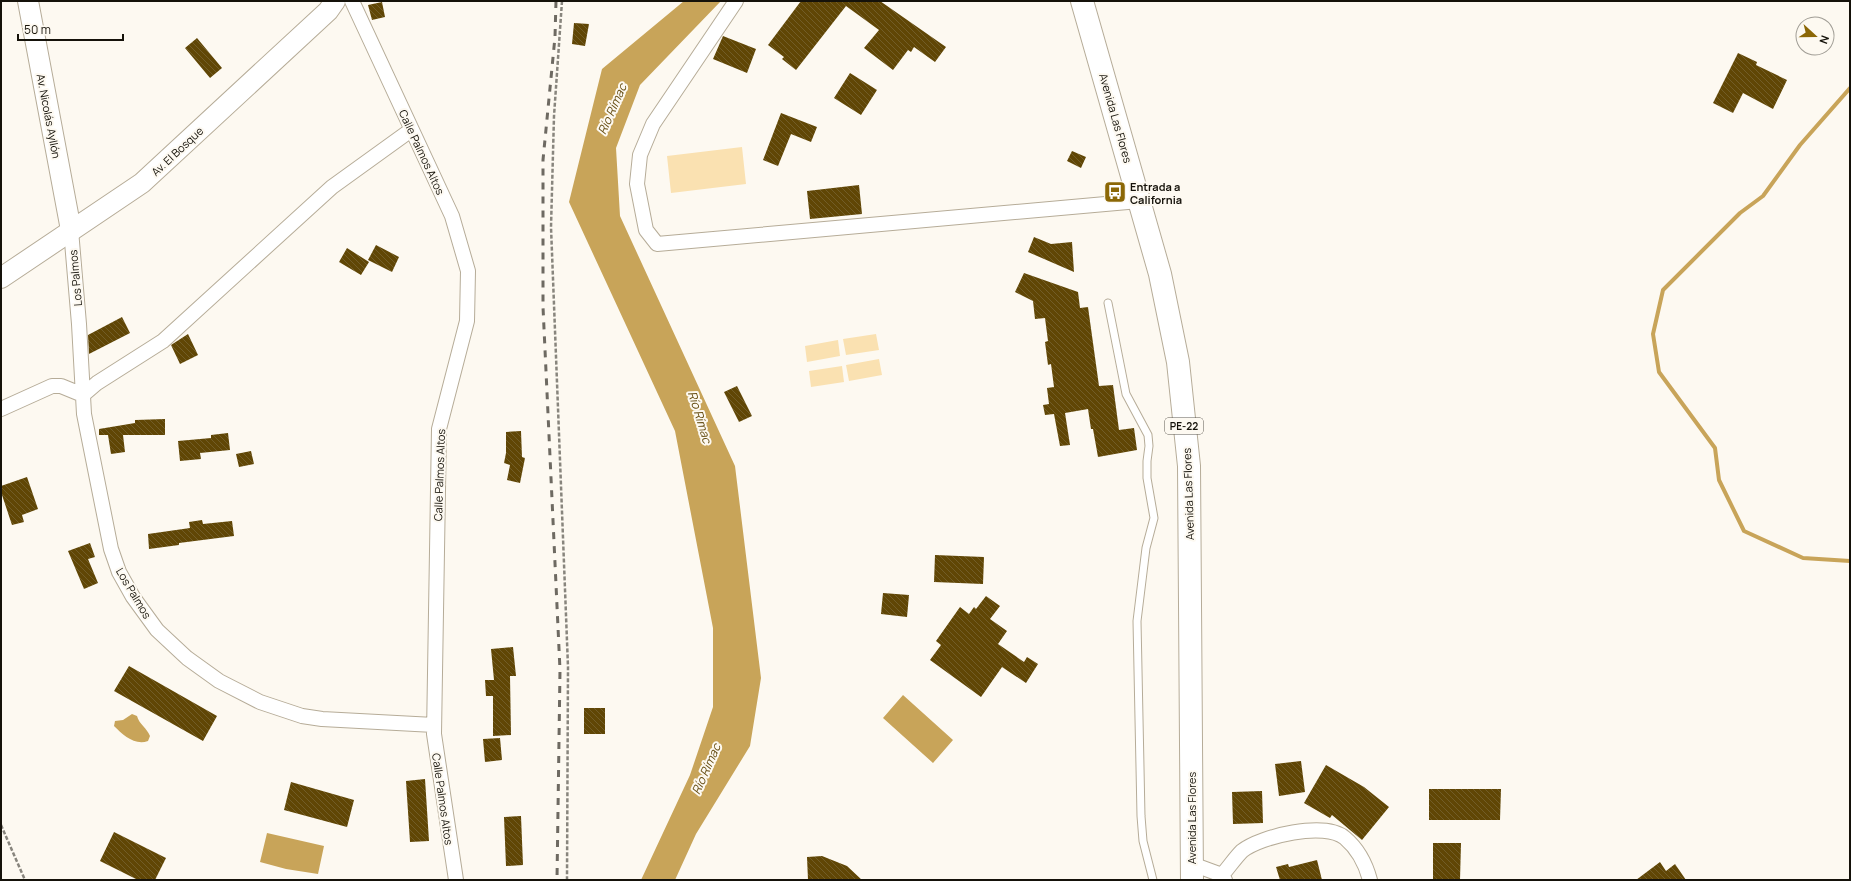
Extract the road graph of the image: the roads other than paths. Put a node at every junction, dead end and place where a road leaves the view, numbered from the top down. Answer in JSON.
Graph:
{"nodes":[{"id":1,"x":28,"y":1,"type":"edge"},
{"id":2,"x":335,"y":1,"type":"edge"},
{"id":3,"x":352,"y":1,"type":"edge"},
{"id":4,"x":736,"y":1,"type":"edge"},
{"id":5,"x":1082,"y":1,"type":"edge"},
{"id":6,"x":411,"y":130,"type":"junction"},
{"id":7,"x":1139,"y":200,"type":"junction"},
{"id":8,"x":71,"y":230,"type":"junction"},
{"id":9,"x":1,"y":278,"type":"edge"},
{"id":10,"x":1108,"y":303,"type":"dead end"},
{"id":11,"x":83,"y":395,"type":"junction"},
{"id":12,"x":1,"y":409,"type":"edge"},
{"id":13,"x":434,"y":725,"type":"junction"},
{"id":14,"x":1192,"y":872,"type":"edge"},
{"id":15,"x":1224,"y":877,"type":"edge"},
{"id":16,"x":456,"y":880,"type":"edge"},
{"id":17,"x":1153,"y":880,"type":"edge"},
{"id":18,"x":1370,"y":880,"type":"edge"}],
"edges":[{"from":1,"to":8,"type":"street","name":"Av. Nicolás Ayllón"},
{"from":2,"to":8,"type":"street","name":"Av. El Bosque"},
{"from":3,"to":6,"type":"street","name":"Calle Palmos Altos"},
{"from":4,"to":7,"type":"street"},
{"from":5,"to":7,"type":"highway","name":"Avenida Las Flores","number":"PE-22"},
{"from":6,"to":11,"type":"street"},
{"from":6,"to":13,"type":"street","name":"Calle Palmos Altos"},
{"from":7,"to":14,"type":"highway","name":"Avenida Las Flores","number":"PE-22"},
{"from":8,"to":9,"type":"street","name":"Av. El Bosque"},
{"from":8,"to":11,"type":"street","name":"Los Palmos"},
{"from":10,"to":17,"type":"lane"},
{"from":11,"to":12,"type":"street"},
{"from":11,"to":13,"type":"street","name":"Los Palmos"},
{"from":13,"to":16,"type":"street","name":"Calle Palmos Altos"},
{"from":14,"to":15,"type":"street"},
{"from":15,"to":18,"type":"street"}]}
